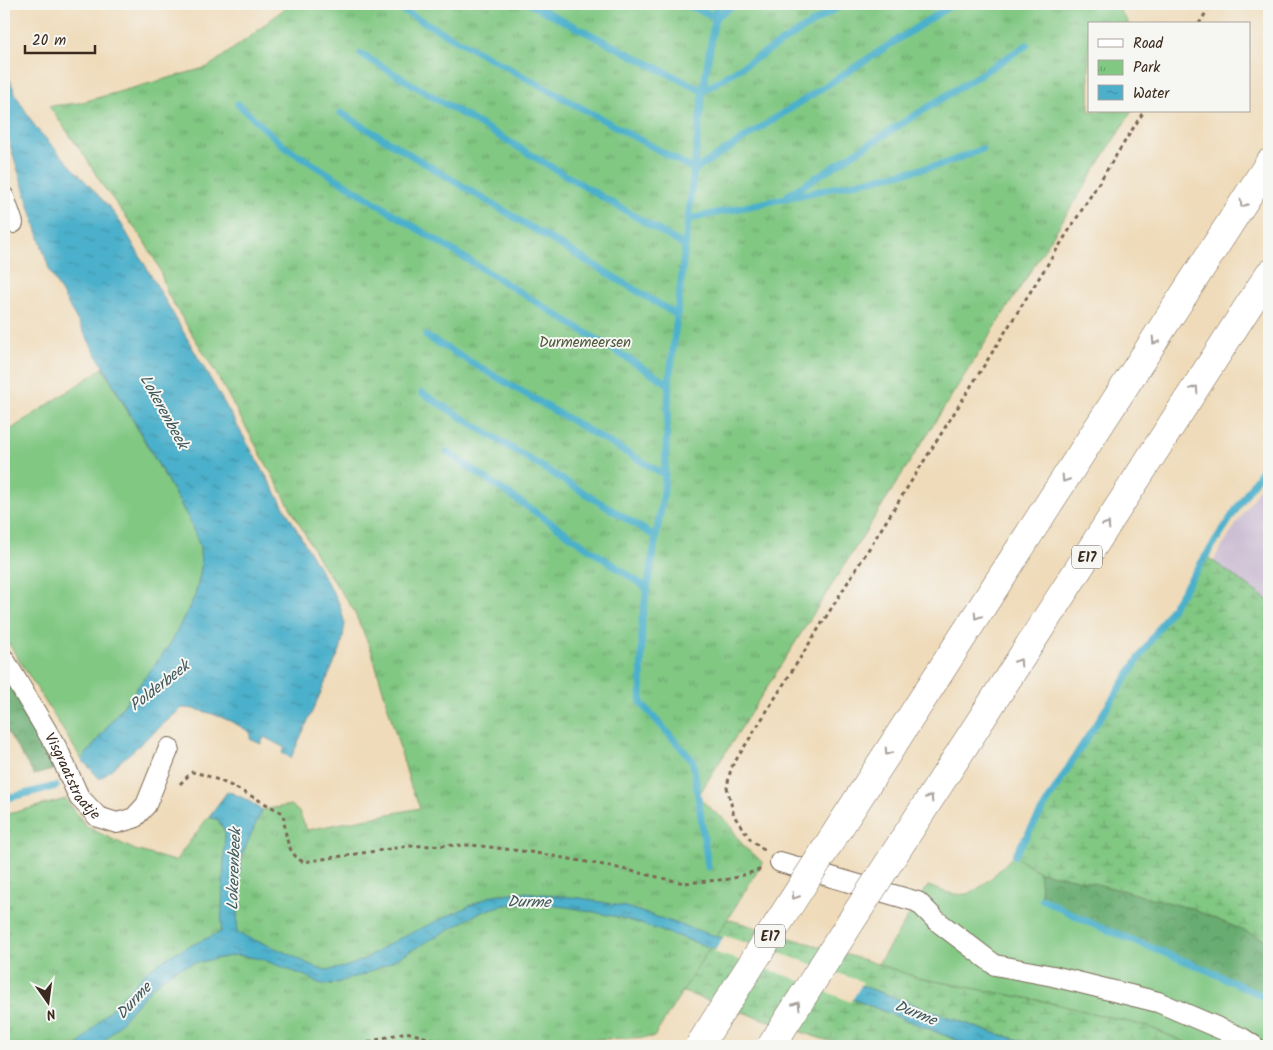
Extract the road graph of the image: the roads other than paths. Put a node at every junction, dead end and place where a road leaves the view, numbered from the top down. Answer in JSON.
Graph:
{"nodes":[{"id":1,"x":1269,"y":163,"type":"edge"},
{"id":2,"x":4,"y":197,"type":"edge"},
{"id":3,"x":13,"y":223,"type":"dead end"},
{"id":4,"x":1269,"y":274,"type":"edge"},
{"id":5,"x":4,"y":660,"type":"edge"},
{"id":6,"x":170,"y":748,"type":"dead end"},
{"id":7,"x":780,"y":862,"type":"road end"},
{"id":8,"x":699,"y":1046,"type":"edge"},
{"id":9,"x":771,"y":1046,"type":"edge"},
{"id":10,"x":1254,"y":1046,"type":"edge"}],
"edges":[{"from":1,"to":8,"type":"highway","number":"E17","one_way":true,"bridge":true},
{"from":2,"to":3,"type":"street"},
{"from":9,"to":4,"type":"highway","number":"E17","one_way":true,"bridge":true},
{"from":5,"to":6,"type":"street","name":"Visgraatstraatje"},
{"from":7,"to":10,"type":"street"}]}
